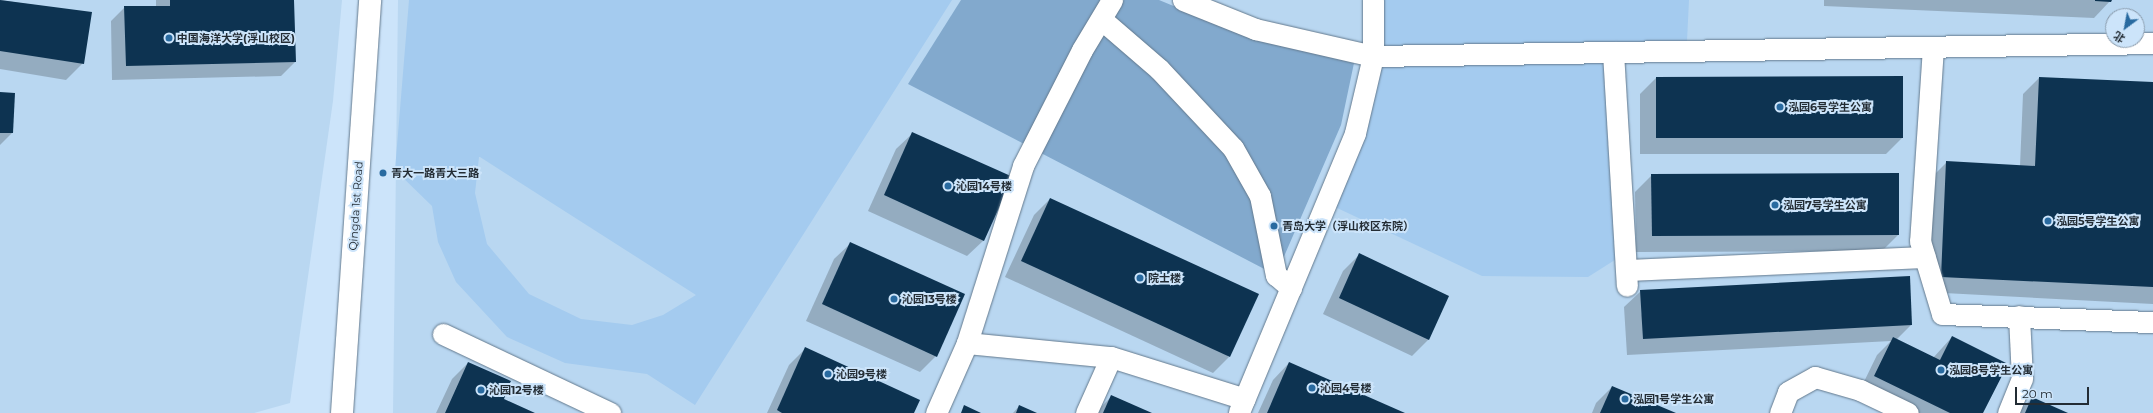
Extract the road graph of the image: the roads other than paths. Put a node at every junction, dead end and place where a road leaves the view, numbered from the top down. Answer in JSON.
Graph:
{"nodes":[{"id":1,"x":370,"y":0,"type":"edge"},
{"id":2,"x":1112,"y":0,"type":"edge"},
{"id":3,"x":1184,"y":0,"type":"edge"},
{"id":4,"x":1373,"y":0,"type":"edge"},
{"id":5,"x":1101,"y":19,"type":"junction"},
{"id":6,"x":2153,"y":43,"type":"edge"},
{"id":7,"x":1933,"y":47,"type":"junction"},
{"id":8,"x":1613,"y":52,"type":"junction"},
{"id":9,"x":1373,"y":56,"type":"junction"},
{"id":10,"x":1924,"y":257,"type":"junction"},
{"id":11,"x":1291,"y":288,"type":"junction"},
{"id":12,"x":2019,"y":316,"type":"junction"},
{"id":13,"x":2153,"y":322,"type":"edge"},
{"id":14,"x":443,"y":334,"type":"dead end"},
{"id":15,"x":966,"y":343,"type":"junction"},
{"id":16,"x":1111,"y":357,"type":"junction"},
{"id":17,"x":1242,"y":406,"type":"edge"},
{"id":18,"x":342,"y":413,"type":"edge"},
{"id":19,"x":610,"y":413,"type":"edge"},
{"id":20,"x":936,"y":413,"type":"edge"},
{"id":21,"x":1086,"y":413,"type":"edge"},
{"id":22,"x":1780,"y":413,"type":"edge"},
{"id":23,"x":1908,"y":413,"type":"edge"},
{"id":24,"x":2008,"y":413,"type":"edge"}],
"edges":[{"from":1,"to":18,"type":"street","name":"Qingda 1st Road"},
{"from":2,"to":5,"type":"street"},
{"from":3,"to":9,"type":"street"},
{"from":4,"to":9,"type":"street"},
{"from":5,"to":11,"type":"street"},
{"from":5,"to":15,"type":"street"},
{"from":6,"to":7,"type":"street"},
{"from":7,"to":8,"type":"street"},
{"from":7,"to":10,"type":"street"},
{"from":8,"to":9,"type":"street"},
{"from":8,"to":10,"type":"street"},
{"from":9,"to":11,"type":"street"},
{"from":10,"to":12,"type":"street"},
{"from":11,"to":17,"type":"street"},
{"from":12,"to":13,"type":"street"},
{"from":12,"to":24,"type":"street"},
{"from":14,"to":19,"type":"street"},
{"from":15,"to":16,"type":"street"},
{"from":15,"to":20,"type":"street"},
{"from":16,"to":17,"type":"street"},
{"from":16,"to":21,"type":"street"},
{"from":22,"to":23,"type":"street"}]}
